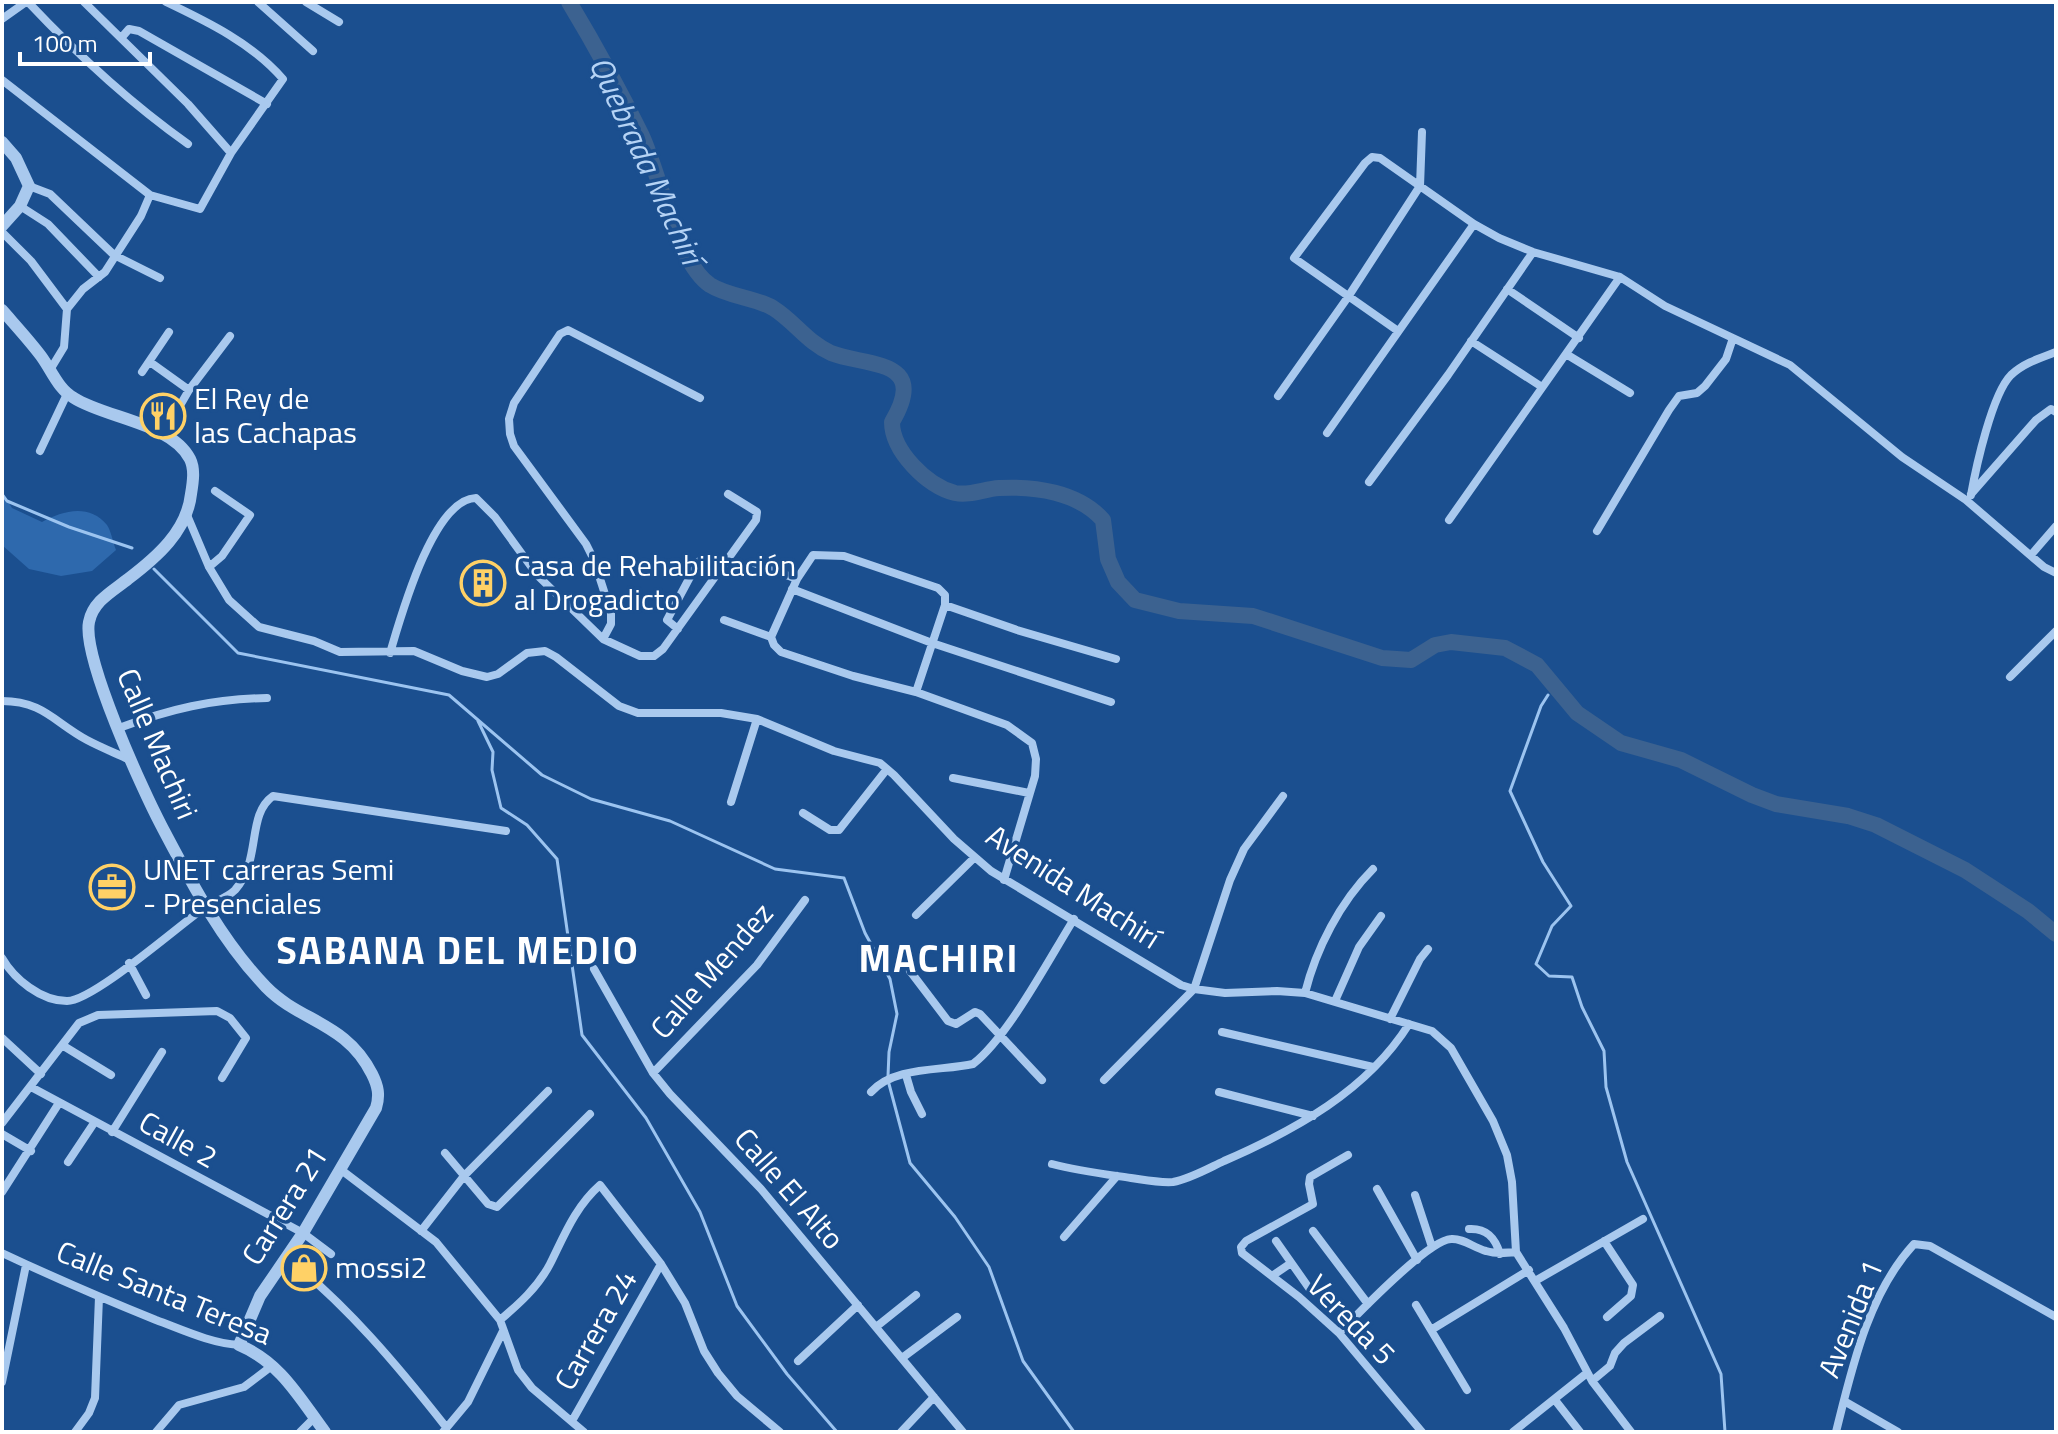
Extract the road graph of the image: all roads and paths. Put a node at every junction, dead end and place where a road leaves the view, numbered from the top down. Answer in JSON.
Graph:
{"nodes":[{"id":1,"x":27,"y":2,"type":"edge"},
{"id":2,"x":84,"y":2,"type":"edge"},
{"id":3,"x":166,"y":2,"type":"edge"},
{"id":4,"x":258,"y":2,"type":"edge"},
{"id":5,"x":306,"y":2,"type":"edge"},
{"id":6,"x":2,"y":19,"type":"edge"},
{"id":7,"x":339,"y":22,"type":"dead end"},
{"id":8,"x":122,"y":37,"type":"junction"},
{"id":9,"x":313,"y":51,"type":"dead end"},
{"id":10,"x":2,"y":80,"type":"edge"},
{"id":11,"x":267,"y":104,"type":"junction"},
{"id":12,"x":1422,"y":132,"type":"dead end"},
{"id":13,"x":2,"y":142,"type":"edge"},
{"id":14,"x":188,"y":144,"type":"dead end"},
{"id":15,"x":231,"y":153,"type":"junction"},
{"id":16,"x":29,"y":186,"type":"junction"},
{"id":17,"x":1420,"y":186,"type":"junction"},
{"id":18,"x":150,"y":195,"type":"junction"},
{"id":19,"x":20,"y":206,"type":"junction"},
{"id":20,"x":1474,"y":224,"type":"junction"},
{"id":21,"x":2,"y":226,"type":"edge"},
{"id":22,"x":2,"y":232,"type":"edge"},
{"id":23,"x":1533,"y":252,"type":"junction"},
{"id":24,"x":114,"y":255,"type":"junction"},
{"id":25,"x":99,"y":277,"type":"junction"},
{"id":26,"x":1620,"y":277,"type":"junction"},
{"id":27,"x":160,"y":278,"type":"dead end"},
{"id":28,"x":1507,"y":289,"type":"junction"},
{"id":29,"x":1348,"y":297,"type":"junction"},
{"id":30,"x":67,"y":309,"type":"junction"},
{"id":31,"x":2,"y":310,"type":"edge"},
{"id":32,"x":1398,"y":331,"type":"junction"},
{"id":33,"x":169,"y":332,"type":"dead end"},
{"id":34,"x":230,"y":336,"type":"dead end"},
{"id":35,"x":1579,"y":338,"type":"junction"},
{"id":36,"x":1733,"y":338,"type":"junction"},
{"id":37,"x":1471,"y":341,"type":"junction"},
{"id":38,"x":2056,"y":352,"type":"edge"},
{"id":39,"x":1566,"y":354,"type":"junction"},
{"id":40,"x":150,"y":362,"type":"junction"},
{"id":41,"x":50,"y":370,"type":"junction"},
{"id":42,"x":142,"y":372,"type":"dead end"},
{"id":43,"x":1542,"y":387,"type":"junction"},
{"id":44,"x":189,"y":390,"type":"junction"},
{"id":45,"x":1630,"y":393,"type":"dead end"},
{"id":46,"x":67,"y":394,"type":"junction"},
{"id":47,"x":1278,"y":396,"type":"dead end"},
{"id":48,"x":700,"y":398,"type":"dead end"},
{"id":49,"x":2053,"y":410,"type":"edge"},
{"id":50,"x":1327,"y":433,"type":"dead end"},
{"id":51,"x":163,"y":435,"type":"junction"},
{"id":52,"x":40,"y":451,"type":"dead end"},
{"id":53,"x":1369,"y":482,"type":"dead end"},
{"id":54,"x":215,"y":491,"type":"dead end"},
{"id":55,"x":728,"y":494,"type":"dead end"},
{"id":56,"x":1968,"y":497,"type":"junction"},
{"id":57,"x":187,"y":515,"type":"junction"},
{"id":58,"x":1449,"y":520,"type":"dead end"},
{"id":59,"x":2056,"y":526,"type":"edge"},
{"id":60,"x":1597,"y":531,"type":"dead end"},
{"id":61,"x":2031,"y":555,"type":"junction"},
{"id":62,"x":754,"y":563,"type":"dead end"},
{"id":63,"x":724,"y":565,"type":"junction"},
{"id":64,"x":209,"y":567,"type":"junction"},
{"id":65,"x":2056,"y":573,"type":"edge"},
{"id":66,"x":797,"y":579,"type":"junction"},
{"id":67,"x":792,"y":589,"type":"junction"},
{"id":68,"x":945,"y":605,"type":"junction"},
{"id":69,"x":724,"y":620,"type":"dead end"},
{"id":70,"x":678,"y":629,"type":"junction"},
{"id":71,"x":2056,"y":631,"type":"edge"},
{"id":72,"x":771,"y":637,"type":"junction"},
{"id":73,"x":603,"y":639,"type":"junction"},
{"id":74,"x":932,"y":643,"type":"junction"},
{"id":75,"x":390,"y":653,"type":"junction"},
{"id":76,"x":1116,"y":659,"type":"dead end"},
{"id":77,"x":2010,"y":677,"type":"dead end"},
{"id":78,"x":916,"y":692,"type":"junction"},
{"id":79,"x":267,"y":698,"type":"dead end"},
{"id":80,"x":2,"y":701,"type":"edge"},
{"id":81,"x":1111,"y":702,"type":"dead end"},
{"id":82,"x":757,"y":719,"type":"junction"},
{"id":83,"x":119,"y":728,"type":"junction"},
{"id":84,"x":128,"y":759,"type":"junction"},
{"id":85,"x":887,"y":769,"type":"junction"},
{"id":86,"x":953,"y":778,"type":"dead end"},
{"id":87,"x":1029,"y":793,"type":"junction"},
{"id":88,"x":1283,"y":796,"type":"dead end"},
{"id":89,"x":731,"y":802,"type":"dead end"},
{"id":90,"x":803,"y":813,"type":"dead end"},
{"id":91,"x":506,"y":831,"type":"dead end"},
{"id":92,"x":974,"y":858,"type":"junction"},
{"id":93,"x":1373,"y":869,"type":"dead end"},
{"id":94,"x":1004,"y":880,"type":"junction"},
{"id":95,"x":805,"y":900,"type":"dead end"},
{"id":96,"x":205,"y":907,"type":"junction"},
{"id":97,"x":916,"y":915,"type":"dead end"},
{"id":98,"x":1381,"y":916,"type":"dead end"},
{"id":99,"x":1074,"y":919,"type":"junction"},
{"id":100,"x":1428,"y":949,"type":"dead end"},
{"id":101,"x":2,"y":958,"type":"edge"},
{"id":102,"x":129,"y":963,"type":"junction"},
{"id":103,"x":5,"y":969,"type":"edge"},
{"id":104,"x":594,"y":969,"type":"dead end"},
{"id":105,"x":910,"y":971,"type":"dead end"},
{"id":106,"x":1194,"y":989,"type":"junction"},
{"id":107,"x":1305,"y":993,"type":"junction"},
{"id":108,"x":146,"y":995,"type":"dead end"},
{"id":109,"x":1335,"y":1001,"type":"junction"},
{"id":110,"x":1390,"y":1019,"type":"junction"},
{"id":111,"x":1409,"y":1024,"type":"junction"},
{"id":112,"x":1222,"y":1032,"type":"dead end"},
{"id":113,"x":999,"y":1035,"type":"junction"},
{"id":114,"x":2,"y":1038,"type":"edge"},
{"id":115,"x":62,"y":1045,"type":"junction"},
{"id":116,"x":162,"y":1052,"type":"dead end"},
{"id":117,"x":1373,"y":1067,"type":"junction"},
{"id":118,"x":653,"y":1073,"type":"junction"},
{"id":119,"x":41,"y":1074,"type":"junction"},
{"id":120,"x":111,"y":1075,"type":"dead end"},
{"id":121,"x":906,"y":1075,"type":"junction"},
{"id":122,"x":222,"y":1078,"type":"dead end"},
{"id":123,"x":1042,"y":1080,"type":"dead end"},
{"id":124,"x":1104,"y":1080,"type":"dead end"},
{"id":125,"x":31,"y":1087,"type":"junction"},
{"id":126,"x":548,"y":1091,"type":"dead end"},
{"id":127,"x":871,"y":1092,"type":"dead end"},
{"id":128,"x":1219,"y":1092,"type":"dead end"},
{"id":129,"x":380,"y":1096,"type":"joint"},
{"id":130,"x":59,"y":1103,"type":"junction"},
{"id":131,"x":590,"y":1114,"type":"dead end"},
{"id":132,"x":922,"y":1114,"type":"dead end"},
{"id":133,"x":1313,"y":1116,"type":"junction"},
{"id":134,"x":2,"y":1123,"type":"edge"},
{"id":135,"x":94,"y":1123,"type":"junction"},
{"id":136,"x":112,"y":1132,"type":"junction"},
{"id":137,"x":2,"y":1134,"type":"edge"},
{"id":138,"x":31,"y":1151,"type":"junction"},
{"id":139,"x":445,"y":1153,"type":"dead end"},
{"id":140,"x":1348,"y":1155,"type":"dead end"},
{"id":141,"x":68,"y":1162,"type":"dead end"},
{"id":142,"x":1052,"y":1164,"type":"dead end"},
{"id":143,"x":340,"y":1169,"type":"junction"},
{"id":144,"x":464,"y":1176,"type":"junction"},
{"id":145,"x":1117,"y":1176,"type":"junction"},
{"id":146,"x":1377,"y":1189,"type":"dead end"},
{"id":147,"x":2,"y":1192,"type":"edge"},
{"id":148,"x":1415,"y":1195,"type":"dead end"},
{"id":149,"x":1643,"y":1219,"type":"dead end"},
{"id":150,"x":1469,"y":1229,"type":"dead end"},
{"id":151,"x":421,"y":1231,"type":"junction"},
{"id":152,"x":1313,"y":1231,"type":"dead end"},
{"id":153,"x":303,"y":1233,"type":"junction"},
{"id":154,"x":1064,"y":1237,"type":"dead end"},
{"id":155,"x":1276,"y":1241,"type":"dead end"},
{"id":156,"x":1604,"y":1241,"type":"junction"},
{"id":157,"x":1432,"y":1247,"type":"junction"},
{"id":158,"x":1516,"y":1252,"type":"junction"},
{"id":159,"x":2,"y":1253,"type":"edge"},
{"id":160,"x":331,"y":1254,"type":"dead end"},
{"id":161,"x":1500,"y":1254,"type":"junction"},
{"id":162,"x":286,"y":1257,"type":"junction"},
{"id":163,"x":1417,"y":1260,"type":"junction"},
{"id":164,"x":1291,"y":1263,"type":"junction"},
{"id":165,"x":661,"y":1264,"type":"junction"},
{"id":166,"x":26,"y":1265,"type":"junction"},
{"id":167,"x":1529,"y":1270,"type":"junction"},
{"id":168,"x":1272,"y":1276,"type":"junction"},
{"id":169,"x":1535,"y":1281,"type":"junction"},
{"id":170,"x":1309,"y":1288,"type":"dead end"},
{"id":171,"x":916,"y":1295,"type":"dead end"},
{"id":172,"x":99,"y":1297,"type":"junction"},
{"id":173,"x":1368,"y":1304,"type":"junction"},
{"id":174,"x":858,"y":1305,"type":"junction"},
{"id":175,"x":1416,"y":1305,"type":"dead end"},
{"id":176,"x":1660,"y":1316,"type":"dead end"},
{"id":177,"x":957,"y":1317,"type":"dead end"},
{"id":178,"x":1607,"y":1317,"type":"dead end"},
{"id":179,"x":2056,"y":1317,"type":"edge"},
{"id":180,"x":500,"y":1320,"type":"junction"},
{"id":181,"x":876,"y":1327,"type":"junction"},
{"id":182,"x":1431,"y":1330,"type":"junction"},
{"id":183,"x":503,"y":1331,"type":"junction"},
{"id":184,"x":1339,"y":1333,"type":"junction"},
{"id":185,"x":239,"y":1345,"type":"junction"},
{"id":186,"x":902,"y":1358,"type":"junction"},
{"id":187,"x":798,"y":1361,"type":"dead end"},
{"id":188,"x":273,"y":1365,"type":"junction"},
{"id":189,"x":1590,"y":1377,"type":"junction"},
{"id":190,"x":2,"y":1382,"type":"edge"},
{"id":191,"x":1467,"y":1390,"type":"dead end"},
{"id":192,"x":934,"y":1397,"type":"junction"},
{"id":193,"x":1555,"y":1400,"type":"junction"},
{"id":194,"x":1844,"y":1401,"type":"junction"},
{"id":195,"x":314,"y":1418,"type":"junction"},
{"id":196,"x":572,"y":1421,"type":"junction"},
{"id":197,"x":770,"y":1424,"type":"junction"},
{"id":198,"x":445,"y":1430,"type":"edge"},
{"id":199,"x":75,"y":1432,"type":"edge"},
{"id":200,"x":156,"y":1432,"type":"edge"},
{"id":201,"x":300,"y":1432,"type":"edge"},
{"id":202,"x":325,"y":1432,"type":"edge"},
{"id":203,"x":584,"y":1432,"type":"edge"},
{"id":204,"x":762,"y":1432,"type":"edge"},
{"id":205,"x":780,"y":1432,"type":"edge"},
{"id":206,"x":901,"y":1432,"type":"edge"},
{"id":207,"x":963,"y":1432,"type":"edge"},
{"id":208,"x":1422,"y":1432,"type":"edge"},
{"id":209,"x":1513,"y":1432,"type":"edge"},
{"id":210,"x":1580,"y":1432,"type":"edge"},
{"id":211,"x":1631,"y":1432,"type":"edge"},
{"id":212,"x":1836,"y":1432,"type":"edge"},
{"id":213,"x":1898,"y":1432,"type":"edge"}],
"edges":[{"from":1,"to":6,"type":"street"},
{"from":1,"to":14,"type":"street"},
{"from":2,"to":8,"type":"street"},
{"from":3,"to":11,"type":"street"},
{"from":4,"to":9,"type":"street"},
{"from":5,"to":7,"type":"street"},
{"from":8,"to":11,"type":"street"},
{"from":8,"to":15,"type":"street"},
{"from":10,"to":18,"type":"street"},
{"from":11,"to":15,"type":"street"},
{"from":12,"to":17,"type":"street"},
{"from":13,"to":16,"type":"street"},
{"from":15,"to":18,"type":"street"},
{"from":16,"to":19,"type":"street"},
{"from":16,"to":24,"type":"street"},
{"from":17,"to":20,"type":"street"},
{"from":17,"to":29,"type":"street"},
{"from":17,"to":29,"type":"street"},
{"from":18,"to":24,"type":"street"},
{"from":19,"to":21,"type":"street"},
{"from":19,"to":25,"type":"street"},
{"from":20,"to":23,"type":"street"},
{"from":20,"to":32,"type":"street"},
{"from":22,"to":30,"type":"street"},
{"from":23,"to":26,"type":"street"},
{"from":23,"to":28,"type":"street"},
{"from":24,"to":25,"type":"street"},
{"from":24,"to":27,"type":"street"},
{"from":25,"to":30,"type":"street"},
{"from":26,"to":35,"type":"street"},
{"from":26,"to":36,"type":"street"},
{"from":28,"to":35,"type":"street"},
{"from":28,"to":37,"type":"street"},
{"from":29,"to":32,"type":"street"},
{"from":29,"to":47,"type":"street"},
{"from":30,"to":41,"type":"street"},
{"from":31,"to":41,"type":"street"},
{"from":32,"to":50,"type":"street"},
{"from":33,"to":40,"type":"street"},
{"from":34,"to":44,"type":"street"},
{"from":35,"to":39,"type":"street"},
{"from":36,"to":56,"type":"street"},
{"from":36,"to":60,"type":"street"},
{"from":37,"to":43,"type":"street"},
{"from":37,"to":53,"type":"street"},
{"from":38,"to":56,"type":"street"},
{"from":39,"to":43,"type":"street"},
{"from":39,"to":45,"type":"street"},
{"from":40,"to":42,"type":"street"},
{"from":40,"to":44,"type":"street"},
{"from":41,"to":46,"type":"street"},
{"from":43,"to":58,"type":"street"},
{"from":44,"to":51,"type":"street"},
{"from":46,"to":51,"type":"street"},
{"from":46,"to":52,"type":"street"},
{"from":48,"to":73,"type":"street"},
{"from":49,"to":56,"type":"street"},
{"from":51,"to":57,"type":"street"},
{"from":54,"to":64,"type":"street"},
{"from":55,"to":63,"type":"street"},
{"from":56,"to":61,"type":"street"},
{"from":57,"to":64,"type":"street","name":"Avenida Machirí"},
{"from":57,"to":83,"type":"street","name":"Calle Machiri"},
{"from":59,"to":61,"type":"street"},
{"from":61,"to":65,"type":"street"},
{"from":62,"to":66,"type":"street"},
{"from":63,"to":70,"type":"street"},
{"from":63,"to":70,"type":"street"},
{"from":64,"to":75,"type":"street","name":"Avenida Machirí"},
{"from":66,"to":67,"type":"street"},
{"from":66,"to":68,"type":"street"},
{"from":67,"to":72,"type":"street"},
{"from":67,"to":74,"type":"street"},
{"from":68,"to":74,"type":"street"},
{"from":68,"to":76,"type":"street"},
{"from":69,"to":72,"type":"street"},
{"from":70,"to":73,"type":"street"},
{"from":71,"to":77,"type":"street"},
{"from":72,"to":78,"type":"street"},
{"from":73,"to":75,"type":"street"},
{"from":74,"to":78,"type":"street"},
{"from":74,"to":81,"type":"street"},
{"from":75,"to":82,"type":"street","name":"Avenida Machirí"},
{"from":78,"to":87,"type":"street"},
{"from":79,"to":83,"type":"street"},
{"from":80,"to":84,"type":"street"},
{"from":82,"to":85,"type":"street","name":"Avenida Machirí"},
{"from":82,"to":89,"type":"street"},
{"from":83,"to":84,"type":"street","name":"Calle Machiri"},
{"from":84,"to":96,"type":"street","name":"Calle Machiri"},
{"from":85,"to":90,"type":"street"},
{"from":85,"to":92,"type":"street","name":"Avenida Machirí"},
{"from":86,"to":87,"type":"street"},
{"from":87,"to":94,"type":"street"},
{"from":88,"to":106,"type":"street"},
{"from":91,"to":96,"type":"street"},
{"from":92,"to":94,"type":"street","name":"Avenida Machirí"},
{"from":92,"to":97,"type":"street"},
{"from":93,"to":107,"type":"street"},
{"from":94,"to":99,"type":"street","name":"Avenida Machirí"},
{"from":95,"to":118,"type":"street","name":"Calle Mendez"},
{"from":96,"to":102,"type":"street"},
{"from":96,"to":129,"type":"street","name":"Calle Machiri"},
{"from":98,"to":109,"type":"street"},
{"from":99,"to":106,"type":"street","name":"Avenida Machirí"},
{"from":99,"to":113,"type":"street"},
{"from":100,"to":110,"type":"street"},
{"from":101,"to":103,"type":"street"},
{"from":102,"to":103,"type":"street"},
{"from":102,"to":108,"type":"street"},
{"from":104,"to":118,"type":"street","name":"Calle El Alto"},
{"from":105,"to":113,"type":"street"},
{"from":106,"to":107,"type":"street","name":"Avenida Machirí"},
{"from":106,"to":124,"type":"street"},
{"from":107,"to":109,"type":"street","name":"Avenida Machirí"},
{"from":109,"to":110,"type":"street","name":"Avenida Machirí"},
{"from":110,"to":111,"type":"street","name":"Avenida Machirí"},
{"from":111,"to":117,"type":"street"},
{"from":111,"to":158,"type":"street","name":"Avenida Machirí"},
{"from":112,"to":117,"type":"street"},
{"from":113,"to":121,"type":"street"},
{"from":113,"to":123,"type":"street"},
{"from":114,"to":119,"type":"street"},
{"from":115,"to":119,"type":"street"},
{"from":115,"to":120,"type":"street"},
{"from":115,"to":122,"type":"street"},
{"from":116,"to":136,"type":"street"},
{"from":117,"to":133,"type":"street"},
{"from":118,"to":174,"type":"street","name":"Calle El Alto"},
{"from":119,"to":125,"type":"street"},
{"from":121,"to":127,"type":"street"},
{"from":121,"to":132,"type":"street"},
{"from":125,"to":130,"type":"street","name":"Calle 2"},
{"from":125,"to":134,"type":"street"},
{"from":126,"to":144,"type":"street"},
{"from":128,"to":133,"type":"street"},
{"from":129,"to":143,"type":"street","name":"Carrera 21"},
{"from":130,"to":135,"type":"street","name":"Calle 2"},
{"from":130,"to":138,"type":"street"},
{"from":131,"to":144,"type":"street"},
{"from":133,"to":145,"type":"street"},
{"from":135,"to":136,"type":"street","name":"Calle 2"},
{"from":135,"to":141,"type":"street"},
{"from":136,"to":153,"type":"street","name":"Calle 2"},
{"from":137,"to":138,"type":"street"},
{"from":138,"to":147,"type":"street"},
{"from":139,"to":144,"type":"street"},
{"from":140,"to":168,"type":"street","name":"Vereda 5"},
{"from":142,"to":145,"type":"street"},
{"from":143,"to":151,"type":"street"},
{"from":143,"to":153,"type":"street","name":"Carrera 21"},
{"from":144,"to":151,"type":"street"},
{"from":145,"to":154,"type":"street"},
{"from":146,"to":163,"type":"street"},
{"from":148,"to":157,"type":"street"},
{"from":149,"to":156,"type":"street"},
{"from":150,"to":161,"type":"street"},
{"from":151,"to":180,"type":"street"},
{"from":152,"to":173,"type":"street"},
{"from":153,"to":160,"type":"street","name":"Calle 2"},
{"from":153,"to":162,"type":"street","name":"Carrera 21"},
{"from":155,"to":164,"type":"street"},
{"from":156,"to":169,"type":"street"},
{"from":156,"to":178,"type":"street"},
{"from":157,"to":161,"type":"street"},
{"from":157,"to":163,"type":"street"},
{"from":158,"to":161,"type":"street"},
{"from":158,"to":167,"type":"street"},
{"from":159,"to":166,"type":"street","name":"Calle Santa Teresa"},
{"from":162,"to":185,"type":"street","name":"Carrera 21"},
{"from":162,"to":198,"type":"street"},
{"from":163,"to":173,"type":"street"},
{"from":164,"to":168,"type":"street"},
{"from":164,"to":170,"type":"street"},
{"from":165,"to":180,"type":"street"},
{"from":165,"to":196,"type":"street","name":"Carrera 24"},
{"from":165,"to":197,"type":"street"},
{"from":166,"to":172,"type":"street","name":"Calle Santa Teresa"},
{"from":166,"to":190,"type":"street"},
{"from":167,"to":169,"type":"street"},
{"from":167,"to":182,"type":"street"},
{"from":168,"to":184,"type":"street","name":"Vereda 5"},
{"from":169,"to":189,"type":"street"},
{"from":171,"to":181,"type":"street"},
{"from":172,"to":185,"type":"street","name":"Calle Santa Teresa"},
{"from":172,"to":199,"type":"street"},
{"from":173,"to":184,"type":"street"},
{"from":174,"to":181,"type":"street","name":"Calle El Alto"},
{"from":174,"to":187,"type":"street"},
{"from":175,"to":182,"type":"street"},
{"from":176,"to":189,"type":"street"},
{"from":177,"to":186,"type":"street"},
{"from":179,"to":194,"type":"street","name":"Avenida 1"},
{"from":180,"to":183,"type":"street"},
{"from":181,"to":186,"type":"street","name":"Calle El Alto"},
{"from":182,"to":191,"type":"street"},
{"from":183,"to":196,"type":"street"},
{"from":183,"to":198,"type":"street"},
{"from":184,"to":208,"type":"street","name":"Vereda 5"},
{"from":185,"to":188,"type":"street","name":"Calle Santa Teresa"},
{"from":186,"to":192,"type":"street","name":"Calle El Alto"},
{"from":188,"to":195,"type":"street","name":"Calle Santa Teresa"},
{"from":188,"to":200,"type":"street"},
{"from":189,"to":193,"type":"street"},
{"from":189,"to":211,"type":"street"},
{"from":192,"to":206,"type":"street"},
{"from":192,"to":207,"type":"street","name":"Calle El Alto"},
{"from":193,"to":209,"type":"street"},
{"from":193,"to":210,"type":"street"},
{"from":194,"to":212,"type":"street","name":"Avenida 1"},
{"from":194,"to":213,"type":"street"},
{"from":195,"to":201,"type":"street"},
{"from":195,"to":202,"type":"street","name":"Calle Santa Teresa"},
{"from":196,"to":203,"type":"street"},
{"from":197,"to":204,"type":"street"},
{"from":197,"to":205,"type":"street"}]}
